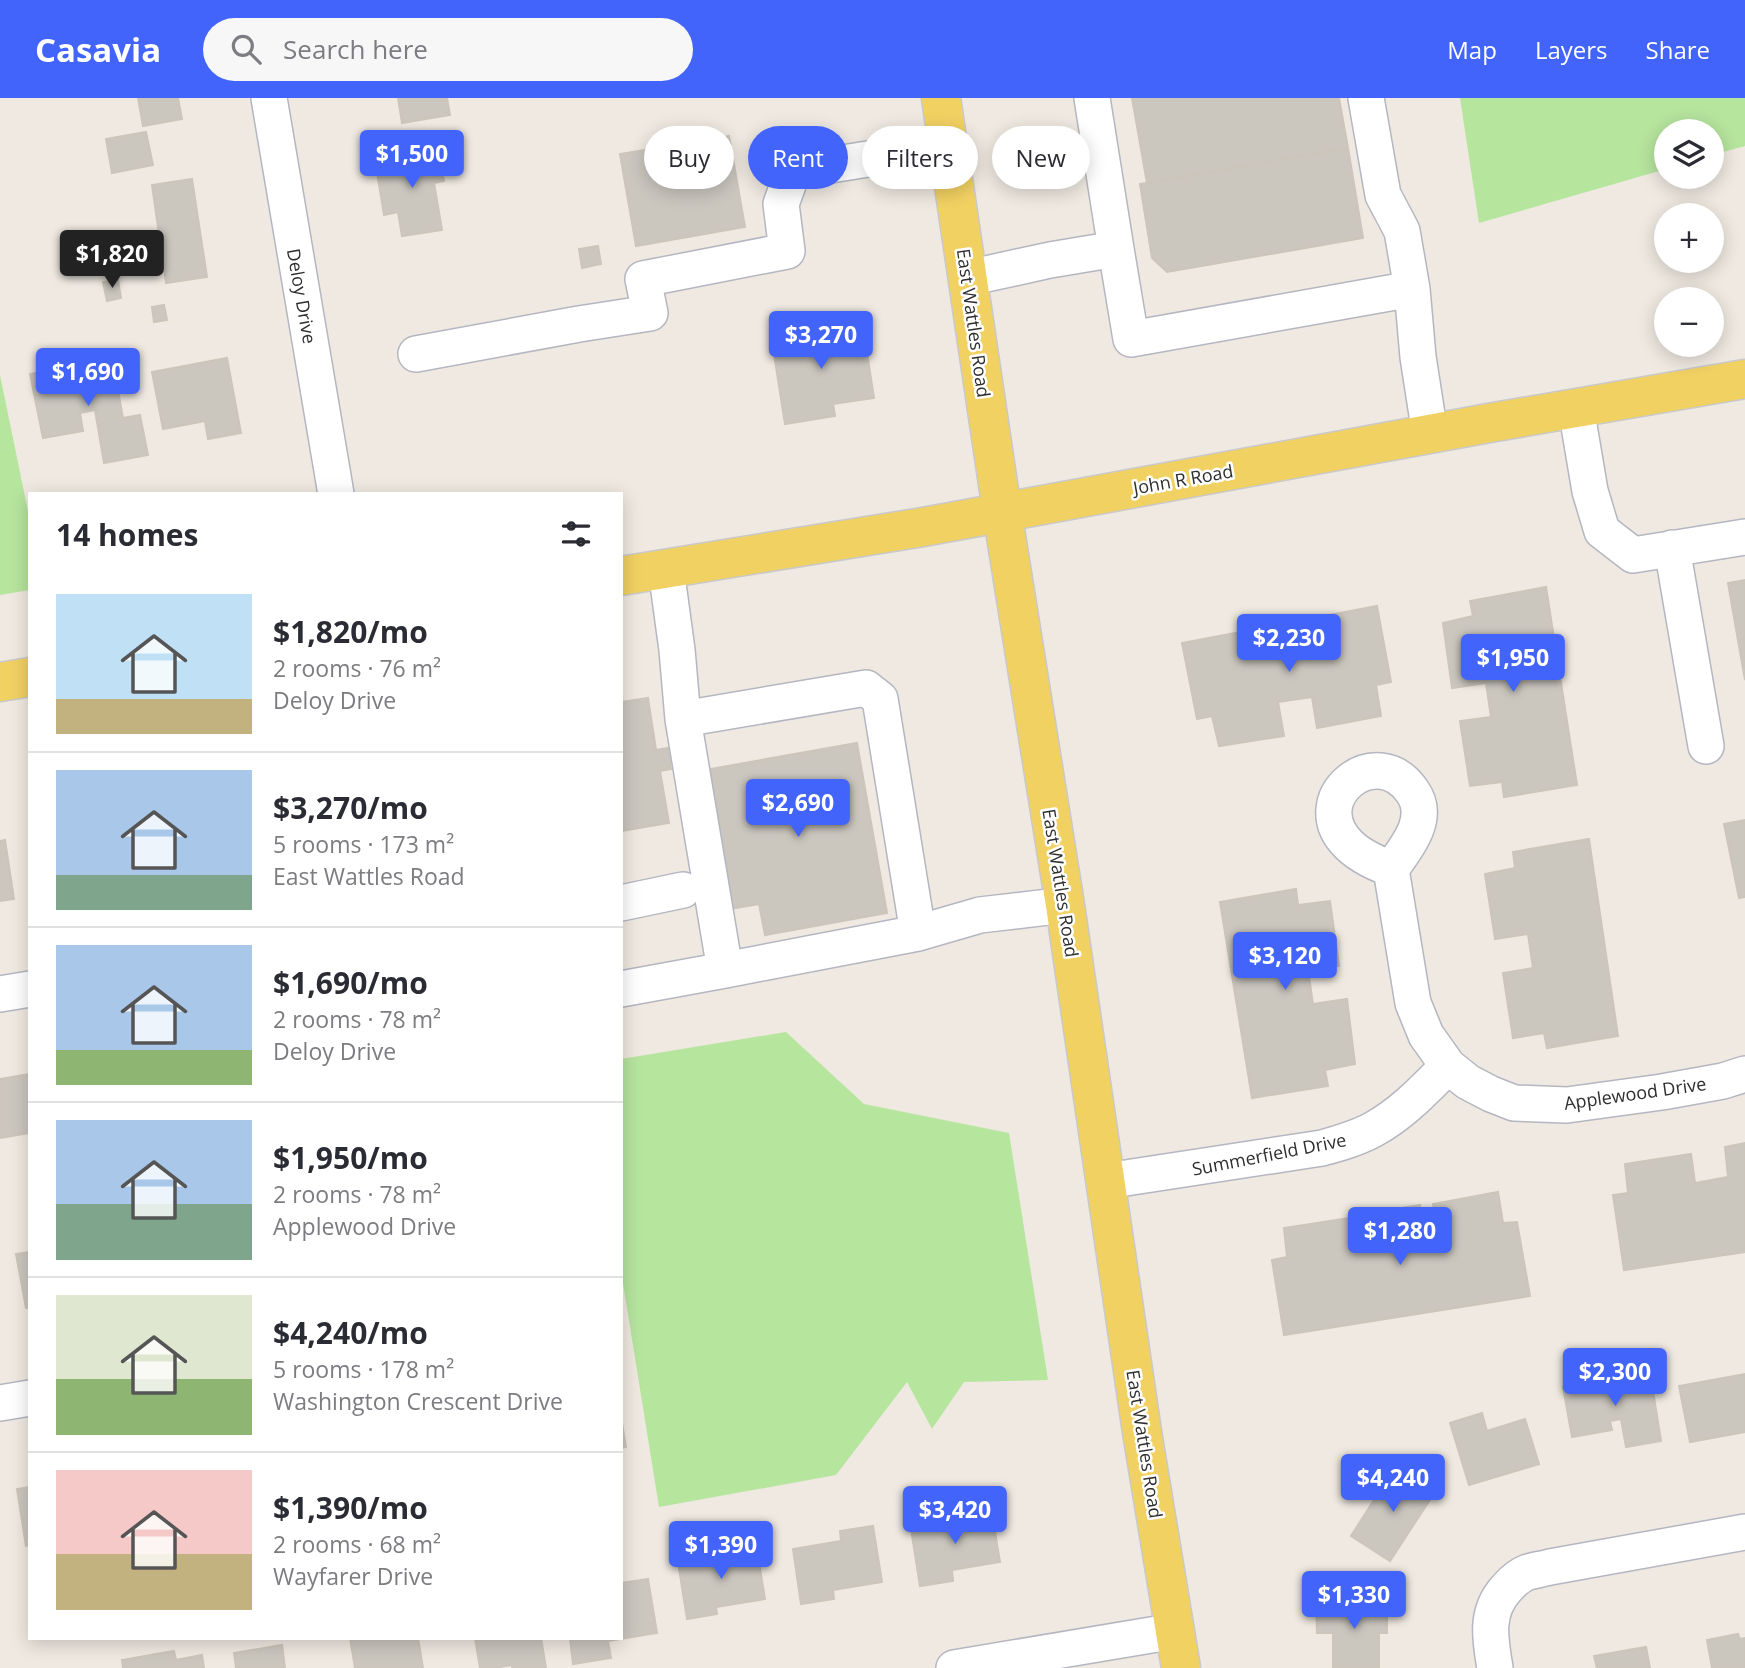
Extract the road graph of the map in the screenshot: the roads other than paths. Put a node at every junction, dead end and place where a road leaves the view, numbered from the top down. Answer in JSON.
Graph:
{"nodes":[{"id":1,"x":269,"y":98,"type":"edge"},
{"id":2,"x":941,"y":98,"type":"edge"},
{"id":3,"x":1091,"y":98,"type":"edge"},
{"id":4,"x":1366,"y":98,"type":"edge"},
{"id":5,"x":946,"y":126,"type":"edge"},
{"id":6,"x":862,"y":160,"type":"edge"},
{"id":7,"x":955,"y":189,"type":"edge"},
{"id":8,"x":1116,"y":249,"type":"junction"},
{"id":9,"x":968,"y":278,"type":"junction"},
{"id":10,"x":1412,"y":289,"type":"junction"},
{"id":11,"x":416,"y":354,"type":"dead end"},
{"id":12,"x":1745,"y":379,"type":"edge"},
{"id":13,"x":1576,"y":408,"type":"junction"},
{"id":14,"x":1430,"y":434,"type":"junction"},
{"id":15,"x":336,"y":492,"type":"edge"},
{"id":16,"x":1002,"y":511,"type":"junction"},
{"id":17,"x":1745,"y":537,"type":"edge"},
{"id":18,"x":1672,"y":548,"type":"junction"},
{"id":19,"x":666,"y":569,"type":"junction"},
{"id":20,"x":623,"y":576,"type":"edge"},
{"id":21,"x":28,"y":677,"type":"edge"},
{"id":22,"x":0,"y":682,"type":"edge"},
{"id":23,"x":683,"y":719,"type":"junction"},
{"id":24,"x":1706,"y":746,"type":"dead end"},
{"id":25,"x":1391,"y":869,"type":"dead end"},
{"id":26,"x":683,"y":890,"type":"dead end"},
{"id":27,"x":623,"y":903,"type":"edge"},
{"id":28,"x":1065,"y":905,"type":"junction"},
{"id":29,"x":918,"y":933,"type":"junction"},
{"id":30,"x":725,"y":970,"type":"junction"},
{"id":31,"x":28,"y":989,"type":"edge"},
{"id":32,"x":623,"y":989,"type":"edge"},
{"id":33,"x":0,"y":994,"type":"edge"},
{"id":34,"x":1448,"y":1066,"type":"junction"},
{"id":35,"x":1745,"y":1074,"type":"edge"},
{"id":36,"x":1106,"y":1181,"type":"junction"},
{"id":37,"x":28,"y":1398,"type":"edge"},
{"id":38,"x":0,"y":1403,"type":"edge"},
{"id":39,"x":1745,"y":1532,"type":"edge"},
{"id":40,"x":1175,"y":1631,"type":"junction"},
{"id":41,"x":954,"y":1668,"type":"edge"},
{"id":42,"x":1181,"y":1668,"type":"edge"},
{"id":43,"x":1495,"y":1668,"type":"edge"}],
"edges":[{"from":1,"to":15,"type":"street","name":"Deloy Drive"},
{"from":2,"to":5,"type":"main road","name":"East Wattles Road"},
{"from":3,"to":8,"type":"street"},
{"from":4,"to":10,"type":"street"},
{"from":6,"to":11,"type":"street"},
{"from":7,"to":9,"type":"main road","name":"East Wattles Road"},
{"from":8,"to":9,"type":"street"},
{"from":8,"to":10,"type":"street"},
{"from":9,"to":16,"type":"main road","name":"East Wattles Road"},
{"from":10,"to":14,"type":"street"},
{"from":12,"to":13,"type":"main road","name":"John R Road"},
{"from":13,"to":14,"type":"main road","name":"John R Road"},
{"from":13,"to":18,"type":"street"},
{"from":14,"to":16,"type":"main road","name":"John R Road"},
{"from":16,"to":19,"type":"main road","name":"John R Road"},
{"from":16,"to":28,"type":"main road","name":"East Wattles Road"},
{"from":17,"to":18,"type":"street"},
{"from":18,"to":24,"type":"street"},
{"from":19,"to":20,"type":"main road","name":"John R Road"},
{"from":19,"to":23,"type":"street"},
{"from":21,"to":22,"type":"main road"},
{"from":23,"to":29,"type":"street"},
{"from":23,"to":30,"type":"street"},
{"from":25,"to":34,"type":"street","name":"Applewood Drive"},
{"from":26,"to":27,"type":"street"},
{"from":28,"to":29,"type":"street"},
{"from":28,"to":36,"type":"main road","name":"East Wattles Road"},
{"from":29,"to":30,"type":"street"},
{"from":30,"to":32,"type":"street"},
{"from":31,"to":33,"type":"street"},
{"from":34,"to":35,"type":"street","name":"Applewood Drive"},
{"from":34,"to":36,"type":"street","name":"Summerfield Drive"},
{"from":36,"to":40,"type":"main road","name":"East Wattles Road"},
{"from":37,"to":38,"type":"street"},
{"from":39,"to":43,"type":"street"},
{"from":40,"to":41,"type":"street"},
{"from":40,"to":42,"type":"main road","name":"East Wattles Road"}]}
